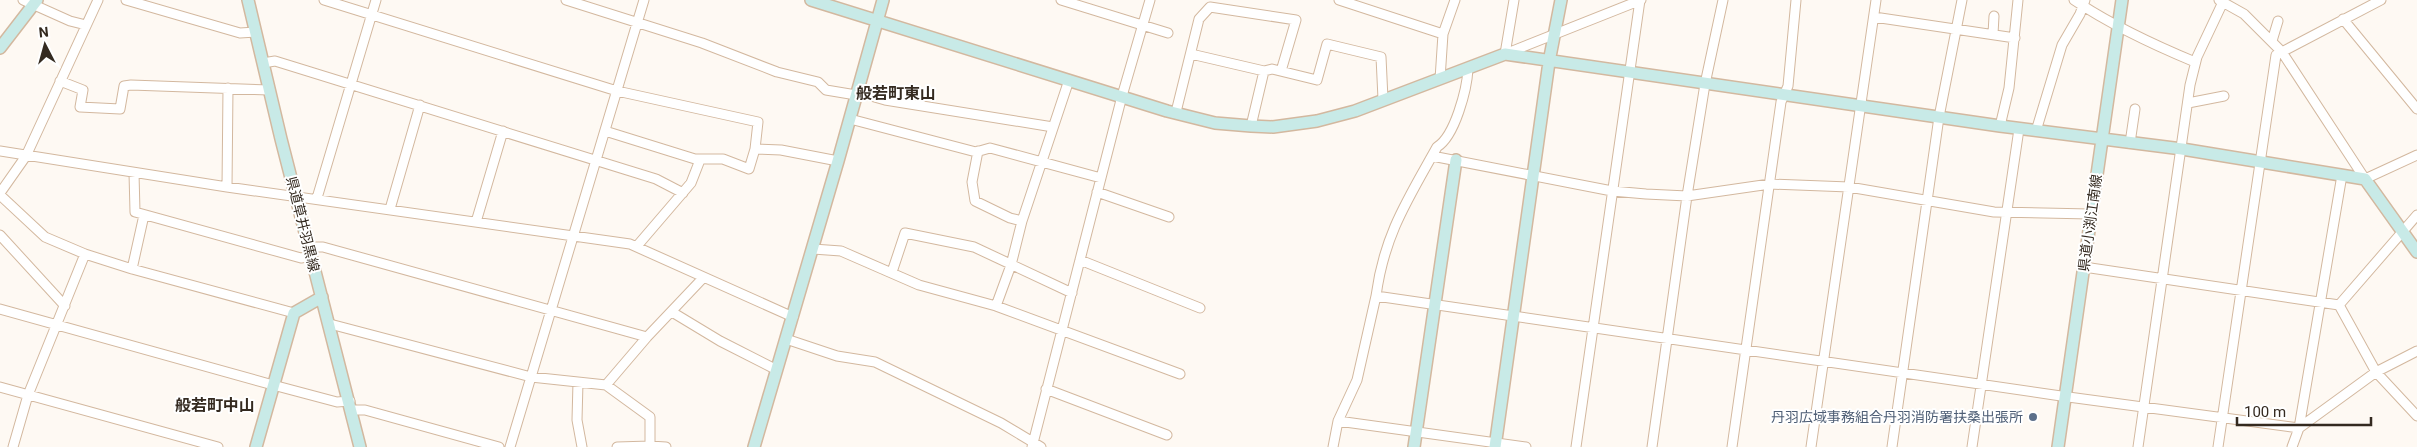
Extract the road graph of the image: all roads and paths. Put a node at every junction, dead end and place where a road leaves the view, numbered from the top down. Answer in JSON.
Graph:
{"nodes":[{"id":1,"x":98,"y":0,"type":"edge"},
{"id":2,"x":126,"y":0,"type":"edge"},
{"id":3,"x":248,"y":0,"type":"edge"},
{"id":4,"x":324,"y":0,"type":"edge"},
{"id":5,"x":376,"y":0,"type":"edge"},
{"id":6,"x":566,"y":0,"type":"edge"},
{"id":7,"x":644,"y":0,"type":"edge"},
{"id":8,"x":811,"y":0,"type":"edge"},
{"id":9,"x":883,"y":0,"type":"edge"},
{"id":10,"x":1060,"y":0,"type":"edge"},
{"id":11,"x":1150,"y":0,"type":"edge"},
{"id":12,"x":1339,"y":0,"type":"edge"},
{"id":13,"x":1455,"y":0,"type":"edge"},
{"id":14,"x":1514,"y":0,"type":"edge"},
{"id":15,"x":1561,"y":0,"type":"edge"},
{"id":16,"x":1640,"y":0,"type":"edge"},
{"id":17,"x":1723,"y":0,"type":"edge"},
{"id":18,"x":1796,"y":0,"type":"edge"},
{"id":19,"x":1876,"y":0,"type":"edge"},
{"id":20,"x":1962,"y":0,"type":"edge"},
{"id":21,"x":2018,"y":0,"type":"edge"},
{"id":22,"x":2074,"y":0,"type":"edge"},
{"id":23,"x":2122,"y":0,"type":"edge"},
{"id":24,"x":2381,"y":0,"type":"edge"},
{"id":25,"x":2221,"y":1,"type":"edge"},
{"id":26,"x":31,"y":2,"type":"edge"},
{"id":27,"x":1356,"y":2,"type":"edge"},
{"id":28,"x":2084,"y":3,"type":"edge"},
{"id":29,"x":2236,"y":3,"type":"edge"},
{"id":30,"x":372,"y":14,"type":"junction"},
{"id":31,"x":1994,"y":16,"type":"dead end"},
{"id":32,"x":1874,"y":17,"type":"junction"},
{"id":33,"x":2343,"y":19,"type":"junction"},
{"id":34,"x":877,"y":20,"type":"junction"},
{"id":35,"x":2278,"y":21,"type":"dead end"},
{"id":36,"x":638,"y":22,"type":"junction"},
{"id":37,"x":86,"y":25,"type":"junction"},
{"id":38,"x":1143,"y":25,"type":"junction"},
{"id":39,"x":2119,"y":26,"type":"junction"},
{"id":40,"x":1956,"y":28,"type":"junction"},
{"id":41,"x":256,"y":32,"type":"junction"},
{"id":42,"x":1168,"y":33,"type":"dead end"},
{"id":43,"x":1443,"y":34,"type":"junction"},
{"id":44,"x":1554,"y":34,"type":"junction"},
{"id":45,"x":1993,"y":34,"type":"junction"},
{"id":46,"x":2015,"y":38,"type":"junction"},
{"id":47,"x":2272,"y":41,"type":"junction"},
{"id":48,"x":0,"y":48,"type":"edge"},
{"id":49,"x":2282,"y":52,"type":"junction"},
{"id":50,"x":1191,"y":54,"type":"junction"},
{"id":51,"x":1505,"y":54,"type":"junction"},
{"id":52,"x":263,"y":62,"type":"junction"},
{"id":53,"x":1549,"y":62,"type":"junction"},
{"id":54,"x":2195,"y":62,"type":"junction"},
{"id":55,"x":1468,"y":69,"type":"junction"},
{"id":56,"x":1264,"y":71,"type":"junction"},
{"id":57,"x":1282,"y":71,"type":"junction"},
{"id":58,"x":1630,"y":74,"type":"junction"},
{"id":59,"x":1070,"y":80,"type":"junction"},
{"id":60,"x":1440,"y":80,"type":"junction"},
{"id":61,"x":60,"y":81,"type":"junction"},
{"id":62,"x":352,"y":84,"type":"junction"},
{"id":63,"x":1705,"y":84,"type":"junction"},
{"id":64,"x":228,"y":88,"type":"junction"},
{"id":65,"x":269,"y":90,"type":"junction"},
{"id":66,"x":617,"y":91,"type":"junction"},
{"id":67,"x":857,"y":94,"type":"junction"},
{"id":68,"x":1785,"y":94,"type":"junction"},
{"id":69,"x":1122,"y":96,"type":"junction"},
{"id":70,"x":2224,"y":96,"type":"dead end"},
{"id":71,"x":1383,"y":99,"type":"junction"},
{"id":72,"x":2188,"y":103,"type":"junction"},
{"id":73,"x":420,"y":105,"type":"junction"},
{"id":74,"x":1861,"y":105,"type":"junction"},
{"id":75,"x":2417,"y":108,"type":"edge"},
{"id":76,"x":2135,"y":109,"type":"dead end"},
{"id":77,"x":1176,"y":112,"type":"junction"},
{"id":78,"x":1939,"y":118,"type":"junction"},
{"id":79,"x":850,"y":119,"type":"junction"},
{"id":80,"x":1251,"y":126,"type":"junction"},
{"id":81,"x":2000,"y":126,"type":"junction"},
{"id":82,"x":1053,"y":127,"type":"junction"},
{"id":83,"x":2019,"y":129,"type":"junction"},
{"id":84,"x":503,"y":131,"type":"junction"},
{"id":85,"x":605,"y":131,"type":"junction"},
{"id":86,"x":2036,"y":131,"type":"junction"},
{"id":87,"x":2103,"y":140,"type":"junction"},
{"id":88,"x":2130,"y":143,"type":"junction"},
{"id":89,"x":755,"y":148,"type":"junction"},
{"id":90,"x":2182,"y":150,"type":"junction"},
{"id":91,"x":978,"y":151,"type":"junction"},
{"id":92,"x":0,"y":152,"type":"edge"},
{"id":93,"x":2417,"y":154,"type":"edge"},
{"id":94,"x":26,"y":156,"type":"junction"},
{"id":95,"x":1432,"y":156,"type":"junction"},
{"id":96,"x":596,"y":160,"type":"junction"},
{"id":97,"x":700,"y":160,"type":"junction"},
{"id":98,"x":1456,"y":160,"type":"junction"},
{"id":99,"x":838,"y":161,"type":"junction"},
{"id":100,"x":1041,"y":163,"type":"junction"},
{"id":101,"x":2260,"y":163,"type":"junction"},
{"id":102,"x":134,"y":173,"type":"junction"},
{"id":103,"x":1535,"y":175,"type":"junction"},
{"id":104,"x":2342,"y":175,"type":"junction"},
{"id":105,"x":1101,"y":178,"type":"junction"},
{"id":106,"x":2365,"y":179,"type":"junction"},
{"id":107,"x":1770,"y":184,"type":"junction"},
{"id":108,"x":227,"y":187,"type":"junction"},
{"id":109,"x":1849,"y":187,"type":"junction"},
{"id":110,"x":1612,"y":191,"type":"junction"},
{"id":111,"x":1097,"y":192,"type":"junction"},
{"id":112,"x":683,"y":193,"type":"junction"},
{"id":113,"x":0,"y":194,"type":"edge"},
{"id":114,"x":296,"y":196,"type":"junction"},
{"id":115,"x":1687,"y":196,"type":"junction"},
{"id":116,"x":317,"y":198,"type":"junction"},
{"id":117,"x":1926,"y":200,"type":"junction"},
{"id":118,"x":390,"y":209,"type":"junction"},
{"id":119,"x":2006,"y":213,"type":"junction"},
{"id":120,"x":2090,"y":214,"type":"junction"},
{"id":121,"x":144,"y":215,"type":"junction"},
{"id":122,"x":2417,"y":215,"type":"edge"},
{"id":123,"x":1169,"y":217,"type":"dead end"},
{"id":124,"x":1022,"y":221,"type":"junction"},
{"id":125,"x":476,"y":222,"type":"junction"},
{"id":126,"x":2403,"y":232,"type":"junction"},
{"id":127,"x":0,"y":235,"type":"edge"},
{"id":128,"x":574,"y":235,"type":"junction"},
{"id":129,"x":637,"y":246,"type":"junction"},
{"id":130,"x":813,"y":249,"type":"junction"},
{"id":131,"x":310,"y":252,"type":"junction"},
{"id":132,"x":2417,"y":252,"type":"edge"},
{"id":133,"x":86,"y":254,"type":"junction"},
{"id":134,"x":1080,"y":260,"type":"junction"},
{"id":135,"x":1011,"y":265,"type":"junction"},
{"id":136,"x":2084,"y":267,"type":"junction"},
{"id":137,"x":132,"y":269,"type":"junction"},
{"id":138,"x":892,"y":272,"type":"junction"},
{"id":139,"x":703,"y":278,"type":"junction"},
{"id":140,"x":2163,"y":279,"type":"junction"},
{"id":141,"x":2241,"y":290,"type":"junction"},
{"id":142,"x":1072,"y":293,"type":"junction"},
{"id":143,"x":1376,"y":296,"type":"junction"},
{"id":144,"x":322,"y":297,"type":"junction"},
{"id":145,"x":2320,"y":302,"type":"junction"},
{"id":146,"x":2339,"y":304,"type":"junction"},
{"id":147,"x":1434,"y":305,"type":"junction"},
{"id":148,"x":65,"y":306,"type":"junction"},
{"id":149,"x":996,"y":306,"type":"junction"},
{"id":150,"x":1200,"y":308,"type":"dead end"},
{"id":151,"x":0,"y":309,"type":"edge"},
{"id":152,"x":551,"y":311,"type":"junction"},
{"id":153,"x":672,"y":312,"type":"junction"},
{"id":154,"x":294,"y":313,"type":"junction"},
{"id":155,"x":1513,"y":316,"type":"junction"},
{"id":156,"x":793,"y":318,"type":"junction"},
{"id":157,"x":330,"y":324,"type":"junction"},
{"id":158,"x":57,"y":325,"type":"junction"},
{"id":159,"x":1594,"y":327,"type":"junction"},
{"id":160,"x":1062,"y":332,"type":"junction"},
{"id":161,"x":646,"y":337,"type":"junction"},
{"id":162,"x":1666,"y":338,"type":"junction"},
{"id":163,"x":786,"y":339,"type":"junction"},
{"id":164,"x":1746,"y":349,"type":"junction"},
{"id":165,"x":2417,"y":351,"type":"edge"},
{"id":166,"x":1825,"y":360,"type":"junction"},
{"id":167,"x":777,"y":370,"type":"junction"},
{"id":168,"x":1903,"y":372,"type":"junction"},
{"id":169,"x":2376,"y":372,"type":"junction"},
{"id":170,"x":1180,"y":374,"type":"dead end"},
{"id":171,"x":531,"y":377,"type":"junction"},
{"id":172,"x":578,"y":382,"type":"junction"},
{"id":173,"x":1982,"y":382,"type":"junction"},
{"id":174,"x":606,"y":385,"type":"junction"},
{"id":175,"x":273,"y":386,"type":"junction"},
{"id":176,"x":0,"y":387,"type":"edge"},
{"id":177,"x":1046,"y":389,"type":"junction"},
{"id":178,"x":28,"y":395,"type":"junction"},
{"id":179,"x":2065,"y":396,"type":"junction"},
{"id":180,"x":351,"y":405,"type":"junction"},
{"id":181,"x":2144,"y":406,"type":"junction"},
{"id":182,"x":2417,"y":416,"type":"edge"},
{"id":183,"x":2223,"y":417,"type":"junction"},
{"id":184,"x":1338,"y":421,"type":"junction"},
{"id":185,"x":2300,"y":428,"type":"junction"},
{"id":186,"x":1416,"y":432,"type":"junction"},
{"id":187,"x":1167,"y":435,"type":"dead end"},
{"id":188,"x":1032,"y":444,"type":"edge"},
{"id":189,"x":650,"y":446,"type":"edge"},
{"id":190,"x":1495,"y":446,"type":"edge"},
{"id":191,"x":13,"y":447,"type":"edge"},
{"id":192,"x":218,"y":447,"type":"edge"},
{"id":193,"x":256,"y":447,"type":"edge"},
{"id":194,"x":360,"y":447,"type":"edge"},
{"id":195,"x":499,"y":447,"type":"edge"},
{"id":196,"x":510,"y":447,"type":"edge"},
{"id":197,"x":582,"y":447,"type":"edge"},
{"id":198,"x":617,"y":447,"type":"edge"},
{"id":199,"x":666,"y":447,"type":"edge"},
{"id":200,"x":754,"y":447,"type":"edge"},
{"id":201,"x":1041,"y":447,"type":"edge"},
{"id":202,"x":1333,"y":447,"type":"edge"},
{"id":203,"x":1414,"y":447,"type":"edge"},
{"id":204,"x":1526,"y":447,"type":"edge"},
{"id":205,"x":1576,"y":447,"type":"edge"},
{"id":206,"x":1652,"y":447,"type":"edge"},
{"id":207,"x":1732,"y":447,"type":"edge"},
{"id":208,"x":1812,"y":447,"type":"edge"},
{"id":209,"x":1892,"y":447,"type":"edge"},
{"id":210,"x":1972,"y":447,"type":"edge"},
{"id":211,"x":2058,"y":447,"type":"edge"},
{"id":212,"x":2138,"y":447,"type":"edge"},
{"id":213,"x":2218,"y":447,"type":"edge"},
{"id":214,"x":2292,"y":447,"type":"edge"}],
"edges":[{"from":1,"to":37,"type":"street"},
{"from":2,"to":41,"type":"street"},
{"from":3,"to":41,"type":"street","name":"県道草井羽黒線"},
{"from":4,"to":30,"type":"street"},
{"from":5,"to":30,"type":"street"},
{"from":6,"to":36,"type":"street"},
{"from":7,"to":36,"type":"street"},
{"from":8,"to":34,"type":"street"},
{"from":9,"to":34,"type":"street"},
{"from":10,"to":38,"type":"street"},
{"from":11,"to":38,"type":"street"},
{"from":12,"to":27,"type":"street"},
{"from":13,"to":43,"type":"street"},
{"from":14,"to":51,"type":"street"},
{"from":15,"to":44,"type":"street"},
{"from":16,"to":44,"type":"street"},
{"from":16,"to":58,"type":"street"},
{"from":17,"to":63,"type":"street"},
{"from":18,"to":68,"type":"street"},
{"from":19,"to":32,"type":"street"},
{"from":20,"to":40,"type":"street"},
{"from":21,"to":46,"type":"street"},
{"from":22,"to":28,"type":"street"},
{"from":23,"to":39,"type":"street","name":"県道小渕江南線"},
{"from":24,"to":33,"type":"street"},
{"from":25,"to":29,"type":"street"},
{"from":25,"to":54,"type":"street"},
{"from":26,"to":37,"type":"street"},
{"from":26,"to":48,"type":"street"},
{"from":27,"to":43,"type":"street"},
{"from":28,"to":39,"type":"street"},
{"from":28,"to":86,"type":"street"},
{"from":29,"to":47,"type":"street"},
{"from":30,"to":62,"type":"street"},
{"from":30,"to":66,"type":"street"},
{"from":31,"to":45,"type":"street"},
{"from":32,"to":40,"type":"street"},
{"from":32,"to":74,"type":"street"},
{"from":33,"to":49,"type":"street"},
{"from":33,"to":75,"type":"street"},
{"from":34,"to":59,"type":"street"},
{"from":34,"to":67,"type":"street"},
{"from":35,"to":47,"type":"street"},
{"from":36,"to":66,"type":"street"},
{"from":36,"to":67,"type":"street"},
{"from":37,"to":61,"type":"street"},
{"from":38,"to":42,"type":"street"},
{"from":38,"to":69,"type":"street"},
{"from":39,"to":54,"type":"street"},
{"from":39,"to":87,"type":"street","name":"県道小渕江南線"},
{"from":40,"to":45,"type":"street"},
{"from":40,"to":78,"type":"street"},
{"from":41,"to":52,"type":"street","name":"県道草井羽黒線"},
{"from":43,"to":60,"type":"street"},
{"from":44,"to":51,"type":"street"},
{"from":44,"to":53,"type":"street"},
{"from":45,"to":46,"type":"street"},
{"from":46,"to":81,"type":"street"},
{"from":47,"to":49,"type":"street"},
{"from":49,"to":101,"type":"street"},
{"from":49,"to":106,"type":"street"},
{"from":50,"to":56,"type":"street"},
{"from":50,"to":57,"type":"street"},
{"from":50,"to":77,"type":"street"},
{"from":51,"to":53,"type":"street"},
{"from":51,"to":55,"type":"street"},
{"from":52,"to":62,"type":"street"},
{"from":52,"to":65,"type":"street","name":"県道草井羽黒線"},
{"from":53,"to":58,"type":"street"},
{"from":53,"to":103,"type":"street"},
{"from":54,"to":72,"type":"street"},
{"from":55,"to":60,"type":"street"},
{"from":55,"to":95,"type":"street"},
{"from":56,"to":57,"type":"street"},
{"from":56,"to":80,"type":"street"},
{"from":57,"to":71,"type":"street"},
{"from":58,"to":63,"type":"street"},
{"from":58,"to":110,"type":"street"},
{"from":59,"to":69,"type":"street"},
{"from":59,"to":82,"type":"street"},
{"from":60,"to":71,"type":"street"},
{"from":61,"to":64,"type":"street"},
{"from":61,"to":94,"type":"street"},
{"from":62,"to":73,"type":"street"},
{"from":62,"to":116,"type":"street"},
{"from":63,"to":68,"type":"street"},
{"from":63,"to":115,"type":"street"},
{"from":64,"to":65,"type":"street"},
{"from":64,"to":108,"type":"street"},
{"from":65,"to":114,"type":"street","name":"県道草井羽黒線"},
{"from":66,"to":85,"type":"street"},
{"from":66,"to":89,"type":"street"},
{"from":67,"to":79,"type":"street"},
{"from":67,"to":82,"type":"street"},
{"from":68,"to":74,"type":"street"},
{"from":68,"to":107,"type":"street"},
{"from":69,"to":77,"type":"street"},
{"from":69,"to":105,"type":"street"},
{"from":70,"to":72,"type":"street"},
{"from":71,"to":80,"type":"street"},
{"from":72,"to":90,"type":"street"},
{"from":73,"to":84,"type":"street"},
{"from":73,"to":118,"type":"street"},
{"from":74,"to":78,"type":"street"},
{"from":74,"to":109,"type":"street"},
{"from":76,"to":88,"type":"street"},
{"from":77,"to":80,"type":"street"},
{"from":78,"to":81,"type":"street"},
{"from":78,"to":117,"type":"street"},
{"from":79,"to":91,"type":"street"},
{"from":79,"to":99,"type":"street"},
{"from":81,"to":83,"type":"street"},
{"from":82,"to":100,"type":"street"},
{"from":83,"to":86,"type":"street"},
{"from":83,"to":119,"type":"street"},
{"from":84,"to":96,"type":"street"},
{"from":84,"to":125,"type":"street"},
{"from":85,"to":96,"type":"street"},
{"from":85,"to":97,"type":"street"},
{"from":86,"to":87,"type":"street"},
{"from":87,"to":88,"type":"street"},
{"from":87,"to":120,"type":"street","name":"県道小渕江南線"},
{"from":88,"to":90,"type":"street"},
{"from":89,"to":97,"type":"street"},
{"from":89,"to":99,"type":"street"},
{"from":90,"to":101,"type":"street"},
{"from":90,"to":140,"type":"street"},
{"from":91,"to":100,"type":"street"},
{"from":91,"to":124,"type":"street"},
{"from":92,"to":94,"type":"street"},
{"from":93,"to":106,"type":"street"},
{"from":94,"to":102,"type":"street"},
{"from":94,"to":113,"type":"street"},
{"from":95,"to":98,"type":"street"},
{"from":95,"to":143,"type":"street"},
{"from":96,"to":112,"type":"street"},
{"from":96,"to":128,"type":"street"},
{"from":97,"to":112,"type":"street"},
{"from":98,"to":103,"type":"street"},
{"from":98,"to":147,"type":"street"},
{"from":99,"to":130,"type":"street"},
{"from":100,"to":105,"type":"street"},
{"from":100,"to":124,"type":"street"},
{"from":101,"to":104,"type":"street"},
{"from":101,"to":141,"type":"street"},
{"from":102,"to":108,"type":"street"},
{"from":102,"to":121,"type":"street"},
{"from":103,"to":110,"type":"street"},
{"from":103,"to":155,"type":"street"},
{"from":104,"to":106,"type":"street"},
{"from":104,"to":145,"type":"street"},
{"from":105,"to":111,"type":"street"},
{"from":106,"to":126,"type":"street"},
{"from":107,"to":109,"type":"street"},
{"from":107,"to":115,"type":"street"},
{"from":107,"to":164,"type":"street"},
{"from":108,"to":114,"type":"street"},
{"from":109,"to":117,"type":"street"},
{"from":109,"to":166,"type":"street"},
{"from":110,"to":115,"type":"street"},
{"from":110,"to":159,"type":"street"},
{"from":111,"to":123,"type":"street"},
{"from":111,"to":134,"type":"street"},
{"from":112,"to":129,"type":"street"},
{"from":113,"to":133,"type":"street"},
{"from":114,"to":116,"type":"street"},
{"from":114,"to":131,"type":"street","name":"県道草井羽黒線"},
{"from":115,"to":162,"type":"street"},
{"from":116,"to":118,"type":"street"},
{"from":117,"to":119,"type":"street"},
{"from":117,"to":168,"type":"street"},
{"from":118,"to":125,"type":"street"},
{"from":119,"to":120,"type":"street"},
{"from":119,"to":173,"type":"street"},
{"from":120,"to":136,"type":"street","name":"県道小渕江南線"},
{"from":121,"to":131,"type":"street"},
{"from":121,"to":137,"type":"street"},
{"from":122,"to":126,"type":"street"},
{"from":124,"to":135,"type":"street"},
{"from":125,"to":128,"type":"street"},
{"from":126,"to":132,"type":"street"},
{"from":126,"to":146,"type":"street"},
{"from":127,"to":148,"type":"street"},
{"from":128,"to":129,"type":"street"},
{"from":128,"to":152,"type":"street"},
{"from":129,"to":139,"type":"street"},
{"from":130,"to":138,"type":"street"},
{"from":130,"to":156,"type":"street"},
{"from":131,"to":144,"type":"street","name":"県道草井羽黒線"},
{"from":131,"to":152,"type":"street"},
{"from":133,"to":137,"type":"street"},
{"from":133,"to":148,"type":"street"},
{"from":134,"to":142,"type":"street"},
{"from":134,"to":150,"type":"street"},
{"from":135,"to":138,"type":"street"},
{"from":135,"to":142,"type":"street"},
{"from":135,"to":149,"type":"street"},
{"from":136,"to":140,"type":"street"},
{"from":136,"to":179,"type":"street","name":"県道小渕江南線"},
{"from":137,"to":154,"type":"street"},
{"from":138,"to":149,"type":"street"},
{"from":139,"to":153,"type":"street"},
{"from":139,"to":156,"type":"street"},
{"from":140,"to":141,"type":"street"},
{"from":140,"to":181,"type":"street"},
{"from":141,"to":145,"type":"street"},
{"from":141,"to":183,"type":"street"},
{"from":142,"to":160,"type":"street"},
{"from":143,"to":147,"type":"street"},
{"from":143,"to":184,"type":"street"},
{"from":144,"to":154,"type":"street"},
{"from":144,"to":157,"type":"street","name":"県道草井羽黒線"},
{"from":145,"to":146,"type":"street"},
{"from":145,"to":185,"type":"street"},
{"from":146,"to":169,"type":"street"},
{"from":147,"to":155,"type":"street"},
{"from":147,"to":186,"type":"street"},
{"from":148,"to":158,"type":"street"},
{"from":149,"to":160,"type":"street"},
{"from":151,"to":158,"type":"street"},
{"from":152,"to":161,"type":"street"},
{"from":152,"to":171,"type":"street"},
{"from":153,"to":161,"type":"street"},
{"from":153,"to":167,"type":"street"},
{"from":154,"to":175,"type":"street"},
{"from":155,"to":159,"type":"street"},
{"from":155,"to":190,"type":"street"},
{"from":156,"to":163,"type":"street"},
{"from":157,"to":171,"type":"street"},
{"from":157,"to":180,"type":"street","name":"県道草井羽黒線"},
{"from":158,"to":175,"type":"street"},
{"from":158,"to":178,"type":"street"},
{"from":159,"to":162,"type":"street"},
{"from":159,"to":205,"type":"street"},
{"from":160,"to":170,"type":"street"},
{"from":160,"to":177,"type":"street"},
{"from":161,"to":174,"type":"street"},
{"from":162,"to":164,"type":"street"},
{"from":162,"to":206,"type":"street"},
{"from":163,"to":167,"type":"street"},
{"from":163,"to":188,"type":"street"},
{"from":164,"to":166,"type":"street"},
{"from":164,"to":207,"type":"street"},
{"from":165,"to":169,"type":"street"},
{"from":166,"to":168,"type":"street"},
{"from":166,"to":208,"type":"street"},
{"from":167,"to":200,"type":"street"},
{"from":168,"to":173,"type":"street"},
{"from":168,"to":209,"type":"street"},
{"from":169,"to":182,"type":"street"},
{"from":169,"to":185,"type":"street"},
{"from":171,"to":172,"type":"street"},
{"from":171,"to":196,"type":"street"},
{"from":172,"to":174,"type":"street"},
{"from":172,"to":197,"type":"street"},
{"from":173,"to":179,"type":"street"},
{"from":173,"to":210,"type":"street"},
{"from":174,"to":189,"type":"street"},
{"from":175,"to":180,"type":"street"},
{"from":175,"to":193,"type":"street"},
{"from":176,"to":178,"type":"street"},
{"from":177,"to":187,"type":"street"},
{"from":177,"to":188,"type":"street"},
{"from":178,"to":191,"type":"street"},
{"from":178,"to":192,"type":"street"},
{"from":179,"to":181,"type":"street"},
{"from":179,"to":211,"type":"street","name":"県道小渕江南線"},
{"from":180,"to":194,"type":"street","name":"県道草井羽黒線"},
{"from":180,"to":195,"type":"street"},
{"from":181,"to":183,"type":"street"},
{"from":181,"to":212,"type":"street"},
{"from":183,"to":185,"type":"street"},
{"from":183,"to":213,"type":"street"},
{"from":184,"to":186,"type":"street"},
{"from":184,"to":202,"type":"street"},
{"from":185,"to":214,"type":"street"},
{"from":186,"to":190,"type":"street"},
{"from":186,"to":203,"type":"street"},
{"from":188,"to":201,"type":"street"},
{"from":189,"to":198,"type":"street"},
{"from":189,"to":199,"type":"street"},
{"from":190,"to":204,"type":"street"}]}
